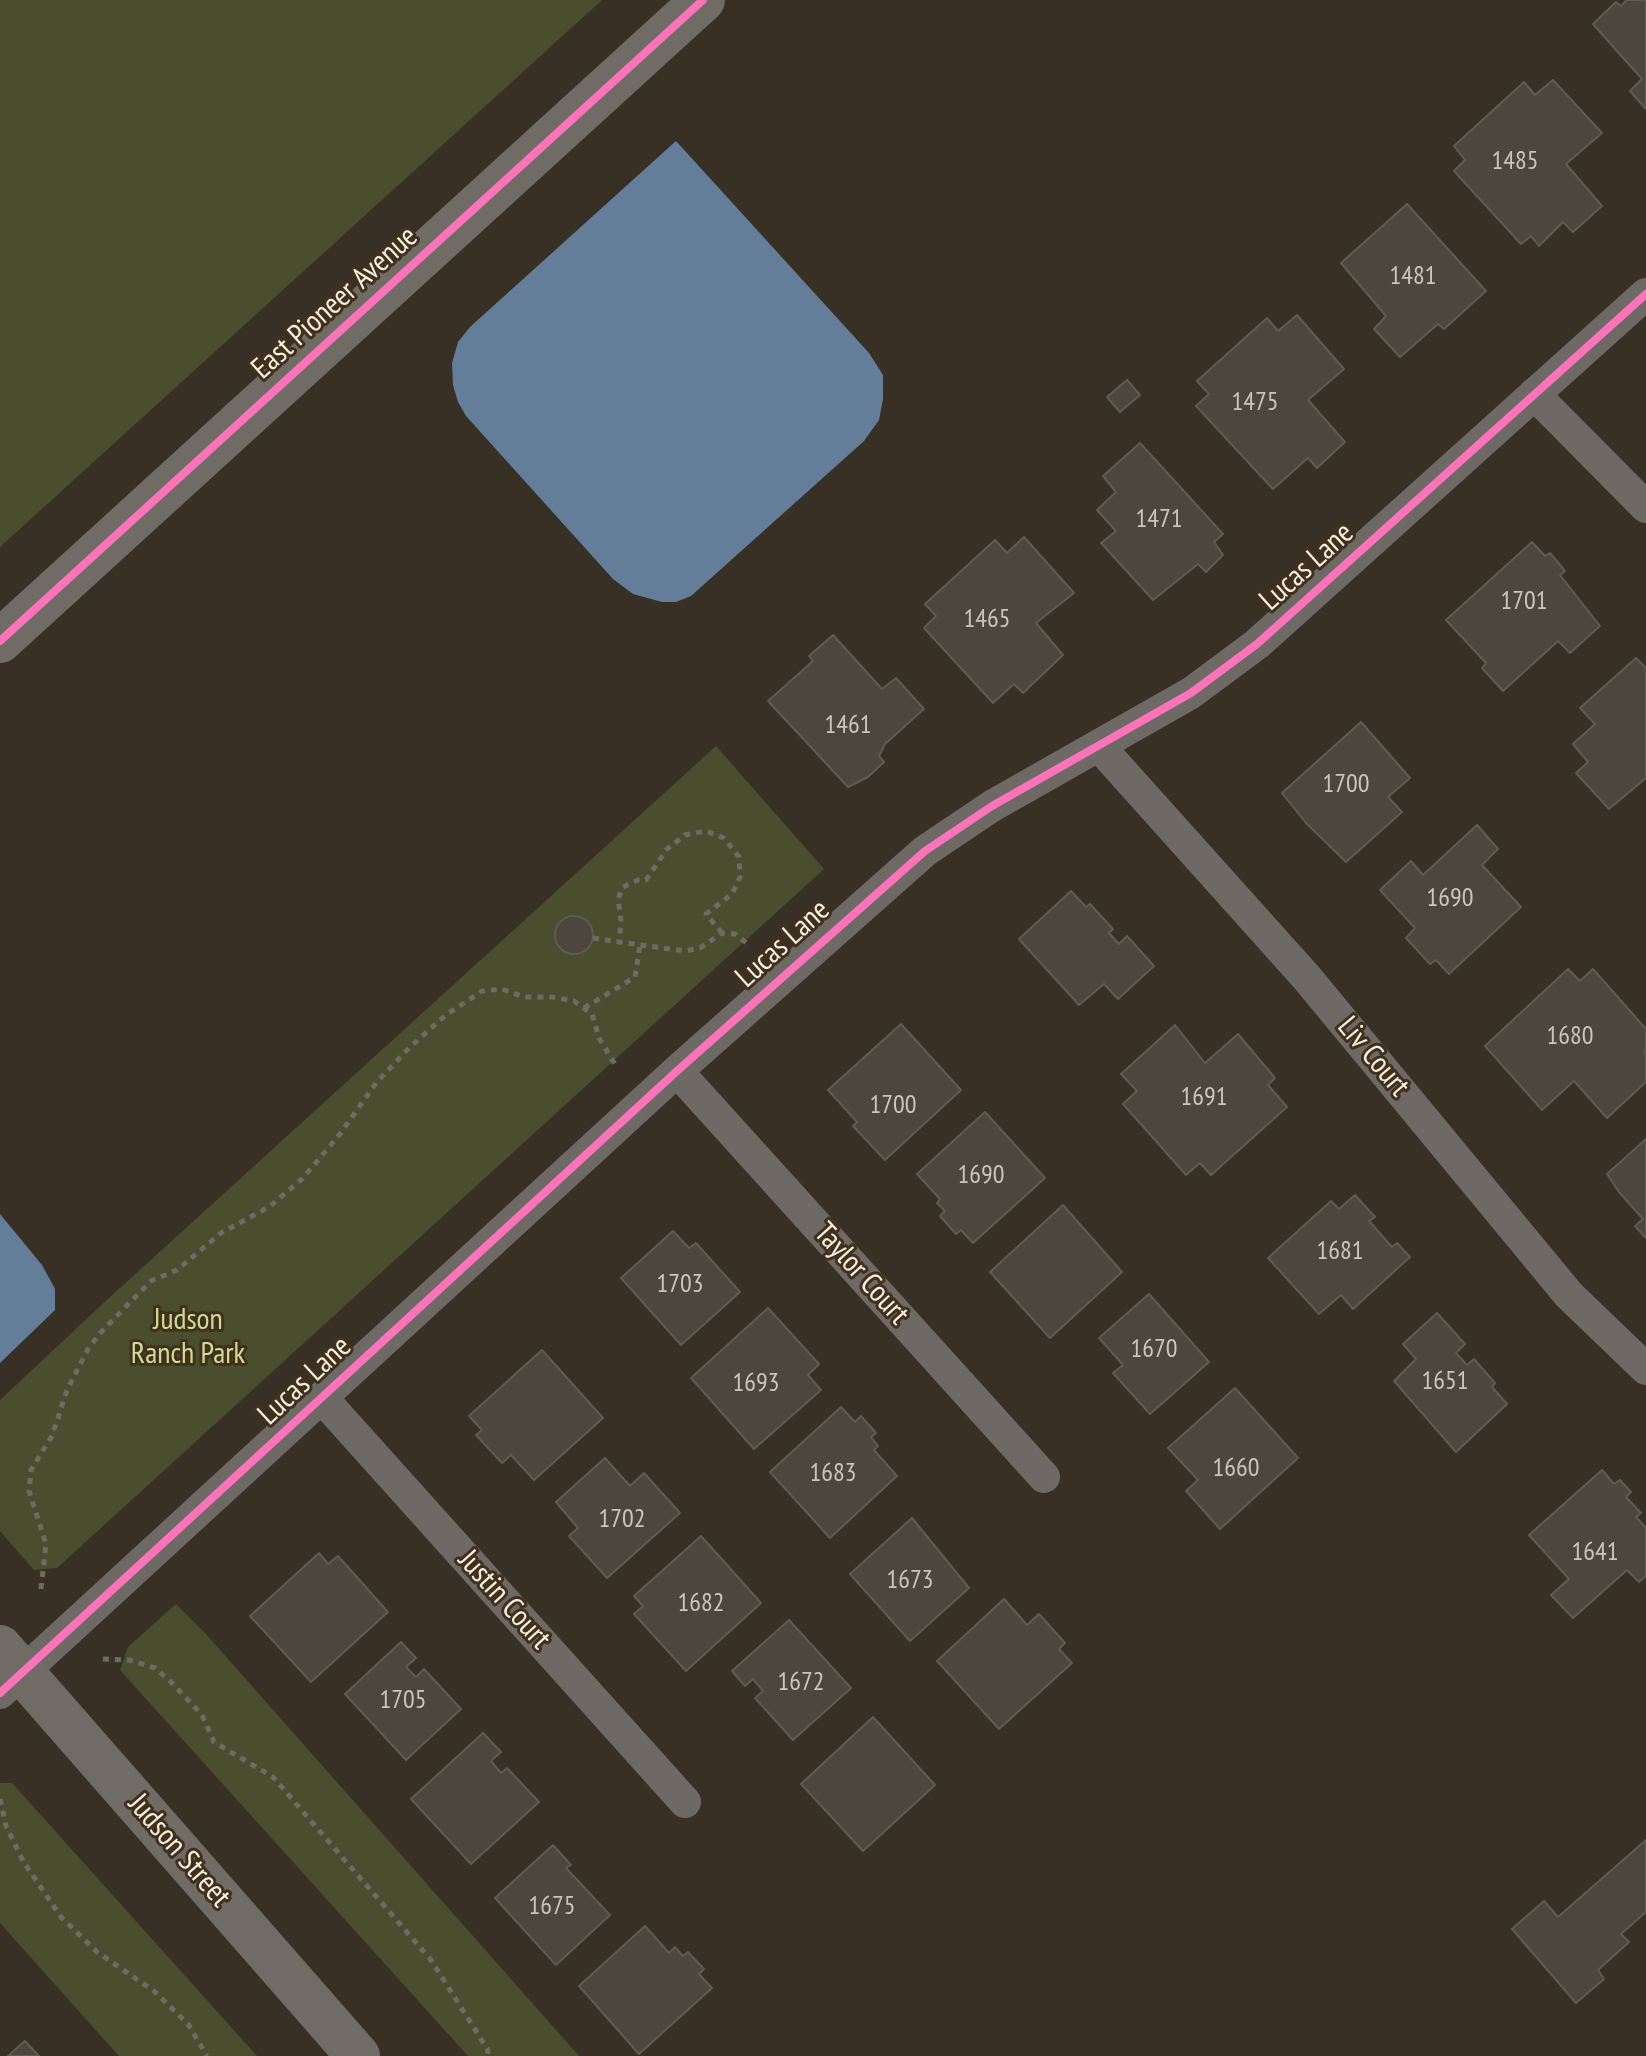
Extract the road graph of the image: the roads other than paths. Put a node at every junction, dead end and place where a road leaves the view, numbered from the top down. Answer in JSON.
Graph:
{"nodes":[{"id":1,"x":703,"y":0,"type":"edge"},
{"id":2,"x":1646,"y":294,"type":"edge"},
{"id":3,"x":1534,"y":394,"type":"junction"},
{"id":4,"x":1646,"y":507,"type":"edge"},
{"id":5,"x":0,"y":641,"type":"edge"},
{"id":6,"x":1099,"y":746,"type":"junction"},
{"id":7,"x":677,"y":1071,"type":"junction"},
{"id":8,"x":1646,"y":1369,"type":"edge"},
{"id":9,"x":322,"y":1398,"type":"junction"},
{"id":10,"x":1044,"y":1477,"type":"dead end"},
{"id":11,"x":8,"y":1671,"type":"edge"},
{"id":12,"x":685,"y":1802,"type":"dead end"},
{"id":13,"x":358,"y":2056,"type":"edge"}],
"edges":[{"from":1,"to":5,"type":"street","name":"East Pioneer Avenue"},
{"from":2,"to":3,"type":"street","name":"Lucas Lane"},
{"from":3,"to":4,"type":"street"},
{"from":3,"to":6,"type":"street","name":"Lucas Lane"},
{"from":6,"to":7,"type":"street","name":"Lucas Lane"},
{"from":6,"to":8,"type":"street","name":"Liv Court"},
{"from":7,"to":9,"type":"street","name":"Lucas Lane"},
{"from":7,"to":10,"type":"street","name":"Taylor Court"},
{"from":9,"to":11,"type":"street","name":"Lucas Lane"},
{"from":9,"to":12,"type":"street","name":"Justin Court"},
{"from":11,"to":13,"type":"street","name":"Judson Street"}]}
